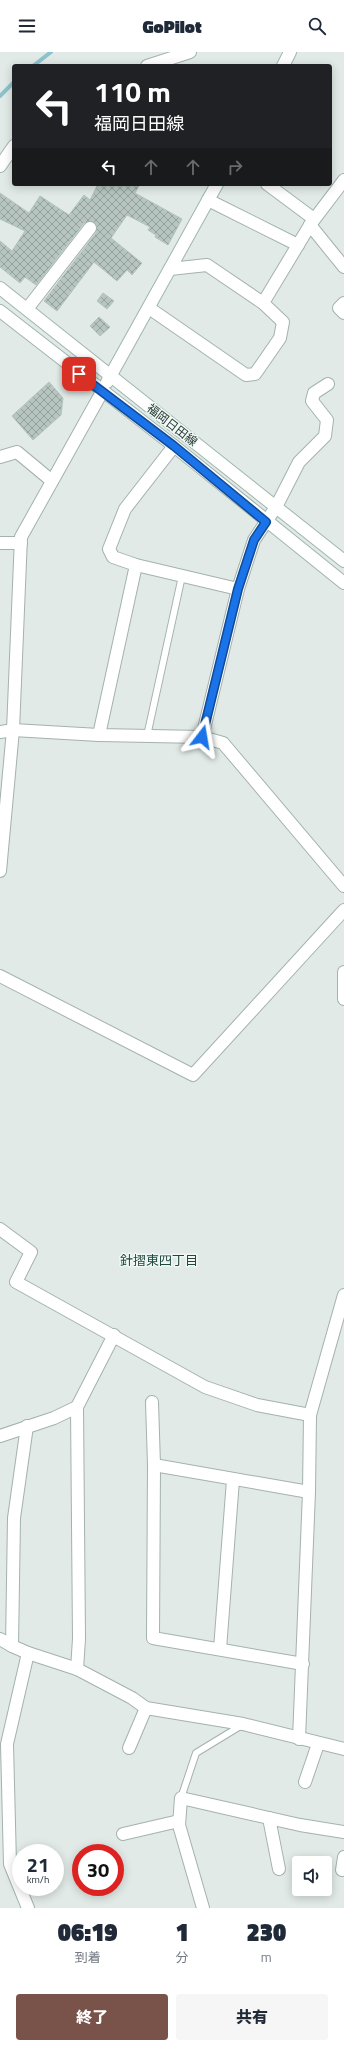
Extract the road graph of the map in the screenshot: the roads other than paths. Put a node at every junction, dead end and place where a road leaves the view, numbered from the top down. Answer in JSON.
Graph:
{"nodes":[{"id":1,"x":190,"y":52,"type":"edge"},
{"id":2,"x":290,"y":52,"type":"edge"},
{"id":3,"x":153,"y":64,"type":"edge"},
{"id":4,"x":283,"y":64,"type":"edge"},
{"id":5,"x":12,"y":149,"type":"edge"},
{"id":6,"x":0,"y":166,"type":"edge"},
{"id":7,"x":344,"y":180,"type":"edge"},
{"id":8,"x":216,"y":186,"type":"edge"},
{"id":9,"x":269,"y":186,"type":"edge"},
{"id":10,"x":208,"y":200,"type":"junction"},
{"id":11,"x":312,"y":222,"type":"junction"},
{"id":12,"x":90,"y":228,"type":"dead end"},
{"id":13,"x":298,"y":246,"type":"junction"},
{"id":14,"x":344,"y":267,"type":"edge"},
{"id":15,"x":170,"y":269,"type":"junction"},
{"id":16,"x":0,"y":288,"type":"edge"},
{"id":17,"x":263,"y":303,"type":"junction"},
{"id":18,"x":344,"y":303,"type":"edge"},
{"id":19,"x":149,"y":308,"type":"junction"},
{"id":20,"x":27,"y":309,"type":"junction"},
{"id":21,"x":0,"y":311,"type":"edge"},
{"id":22,"x":344,"y":313,"type":"edge"},
{"id":23,"x":110,"y":376,"type":"junction"},
{"id":24,"x":328,"y":384,"type":"dead end"},
{"id":25,"x":102,"y":392,"type":"junction"},
{"id":26,"x":174,"y":446,"type":"junction"},
{"id":27,"x":0,"y":457,"type":"edge"},
{"id":28,"x":52,"y":481,"type":"junction"},
{"id":29,"x":276,"y":507,"type":"junction"},
{"id":30,"x":266,"y":522,"type":"junction"},
{"id":31,"x":21,"y":542,"type":"junction"},
{"id":32,"x":0,"y":543,"type":"edge"},
{"id":33,"x":344,"y":561,"type":"edge"},
{"id":34,"x":136,"y":565,"type":"junction"},
{"id":35,"x":182,"y":576,"type":"junction"},
{"id":36,"x":344,"y":583,"type":"edge"},
{"id":37,"x":238,"y":589,"type":"junction"},
{"id":38,"x":13,"y":730,"type":"junction"},
{"id":39,"x":0,"y":732,"type":"edge"},
{"id":40,"x":99,"y":735,"type":"junction"},
{"id":41,"x":148,"y":736,"type":"junction"},
{"id":42,"x":202,"y":737,"type":"junction"},
{"id":43,"x":0,"y":777,"type":"edge"},
{"id":44,"x":7,"y":788,"type":"junction"},
{"id":45,"x":0,"y":864,"type":"edge"},
{"id":46,"x":344,"y":886,"type":"edge"},
{"id":47,"x":344,"y":910,"type":"edge"},
{"id":48,"x":344,"y":972,"type":"edge"},
{"id":49,"x":0,"y":976,"type":"edge"},
{"id":50,"x":344,"y":999,"type":"edge"},
{"id":51,"x":0,"y":1229,"type":"edge"},
{"id":52,"x":344,"y":1295,"type":"edge"},
{"id":53,"x":114,"y":1335,"type":"junction"},
{"id":54,"x":152,"y":1402,"type":"dead end"},
{"id":55,"x":77,"y":1407,"type":"junction"},
{"id":56,"x":310,"y":1415,"type":"junction"},
{"id":57,"x":27,"y":1426,"type":"junction"},
{"id":58,"x":0,"y":1436,"type":"edge"},
{"id":59,"x":154,"y":1465,"type":"junction"},
{"id":60,"x":233,"y":1480,"type":"junction"},
{"id":61,"x":309,"y":1492,"type":"junction"},
{"id":62,"x":0,"y":1638,"type":"edge"},
{"id":63,"x":12,"y":1646,"type":"junction"},
{"id":64,"x":220,"y":1649,"type":"junction"},
{"id":65,"x":28,"y":1653,"type":"junction"},
{"id":66,"x":303,"y":1664,"type":"junction"},
{"id":67,"x":77,"y":1669,"type":"junction"},
{"id":68,"x":146,"y":1708,"type":"junction"},
{"id":69,"x":243,"y":1724,"type":"junction"},
{"id":70,"x":299,"y":1739,"type":"junction"},
{"id":71,"x":318,"y":1744,"type":"junction"},
{"id":72,"x":129,"y":1748,"type":"dead end"},
{"id":73,"x":344,"y":1749,"type":"edge"},
{"id":74,"x":305,"y":1782,"type":"dead end"},
{"id":75,"x":181,"y":1798,"type":"junction"},
{"id":76,"x":269,"y":1818,"type":"junction"},
{"id":77,"x":179,"y":1820,"type":"junction"},
{"id":78,"x":344,"y":1832,"type":"edge"},
{"id":79,"x":123,"y":1834,"type":"dead end"},
{"id":80,"x":344,"y":1857,"type":"edge"},
{"id":81,"x":279,"y":1869,"type":"dead end"},
{"id":82,"x":342,"y":1870,"type":"dead end"},
{"id":83,"x":28,"y":1908,"type":"edge"},
{"id":84,"x":203,"y":1908,"type":"edge"}],
"edges":[{"from":1,"to":3,"type":"street"},
{"from":2,"to":4,"type":"street"},
{"from":5,"to":6,"type":"street"},
{"from":7,"to":11,"type":"street"},
{"from":8,"to":10,"type":"street"},
{"from":9,"to":11,"type":"street"},
{"from":10,"to":13,"type":"street"},
{"from":10,"to":15,"type":"street"},
{"from":11,"to":13,"type":"street"},
{"from":11,"to":14,"type":"street"},
{"from":12,"to":20,"type":"street"},
{"from":13,"to":17,"type":"street"},
{"from":15,"to":17,"type":"street"},
{"from":15,"to":19,"type":"street"},
{"from":16,"to":20,"type":"street","name":"福岡日田線"},
{"from":17,"to":19,"type":"street"},
{"from":18,"to":22,"type":"street"},
{"from":19,"to":23,"type":"street"},
{"from":20,"to":23,"type":"street","name":"福岡日田線"},
{"from":21,"to":25,"type":"street","name":"福岡日田線"},
{"from":23,"to":25,"type":"street"},
{"from":23,"to":29,"type":"street","name":"福岡日田線"},
{"from":24,"to":29,"type":"street"},
{"from":25,"to":26,"type":"street","name":"福岡日田線"},
{"from":25,"to":28,"type":"street"},
{"from":26,"to":30,"type":"street","name":"福岡日田線"},
{"from":26,"to":34,"type":"street"},
{"from":27,"to":28,"type":"street"},
{"from":28,"to":31,"type":"street"},
{"from":29,"to":30,"type":"street"},
{"from":29,"to":33,"type":"street","name":"福岡日田線"},
{"from":30,"to":36,"type":"street","name":"福岡日田線"},
{"from":30,"to":37,"type":"street"},
{"from":31,"to":32,"type":"street"},
{"from":31,"to":38,"type":"street"},
{"from":34,"to":35,"type":"street"},
{"from":34,"to":40,"type":"street"},
{"from":35,"to":37,"type":"street"},
{"from":35,"to":41,"type":"lane"},
{"from":37,"to":42,"type":"street"},
{"from":38,"to":39,"type":"street"},
{"from":38,"to":40,"type":"street"},
{"from":38,"to":44,"type":"street"},
{"from":40,"to":41,"type":"street"},
{"from":41,"to":42,"type":"street"},
{"from":42,"to":46,"type":"street"},
{"from":43,"to":44,"type":"street"},
{"from":44,"to":45,"type":"street"},
{"from":47,"to":49,"type":"street"},
{"from":48,"to":50,"type":"street"},
{"from":51,"to":53,"type":"street"},
{"from":52,"to":56,"type":"street"},
{"from":53,"to":55,"type":"street"},
{"from":53,"to":56,"type":"street"},
{"from":54,"to":59,"type":"street"},
{"from":55,"to":57,"type":"street"},
{"from":55,"to":67,"type":"street"},
{"from":56,"to":61,"type":"street"},
{"from":57,"to":58,"type":"street"},
{"from":57,"to":63,"type":"street"},
{"from":59,"to":60,"type":"street"},
{"from":59,"to":64,"type":"street"},
{"from":60,"to":61,"type":"street"},
{"from":60,"to":64,"type":"street"},
{"from":61,"to":66,"type":"street"},
{"from":62,"to":63,"type":"street"},
{"from":63,"to":65,"type":"street"},
{"from":64,"to":66,"type":"street"},
{"from":65,"to":67,"type":"street"},
{"from":65,"to":83,"type":"street"},
{"from":66,"to":70,"type":"street"},
{"from":67,"to":68,"type":"street"},
{"from":68,"to":69,"type":"street"},
{"from":68,"to":72,"type":"street"},
{"from":69,"to":70,"type":"street"},
{"from":69,"to":75,"type":"lane"},
{"from":70,"to":71,"type":"street"},
{"from":71,"to":73,"type":"street"},
{"from":71,"to":74,"type":"street"},
{"from":75,"to":76,"type":"street"},
{"from":75,"to":77,"type":"street"},
{"from":76,"to":78,"type":"street"},
{"from":76,"to":81,"type":"street"},
{"from":77,"to":79,"type":"street"},
{"from":77,"to":84,"type":"street"},
{"from":80,"to":82,"type":"street"}]}
